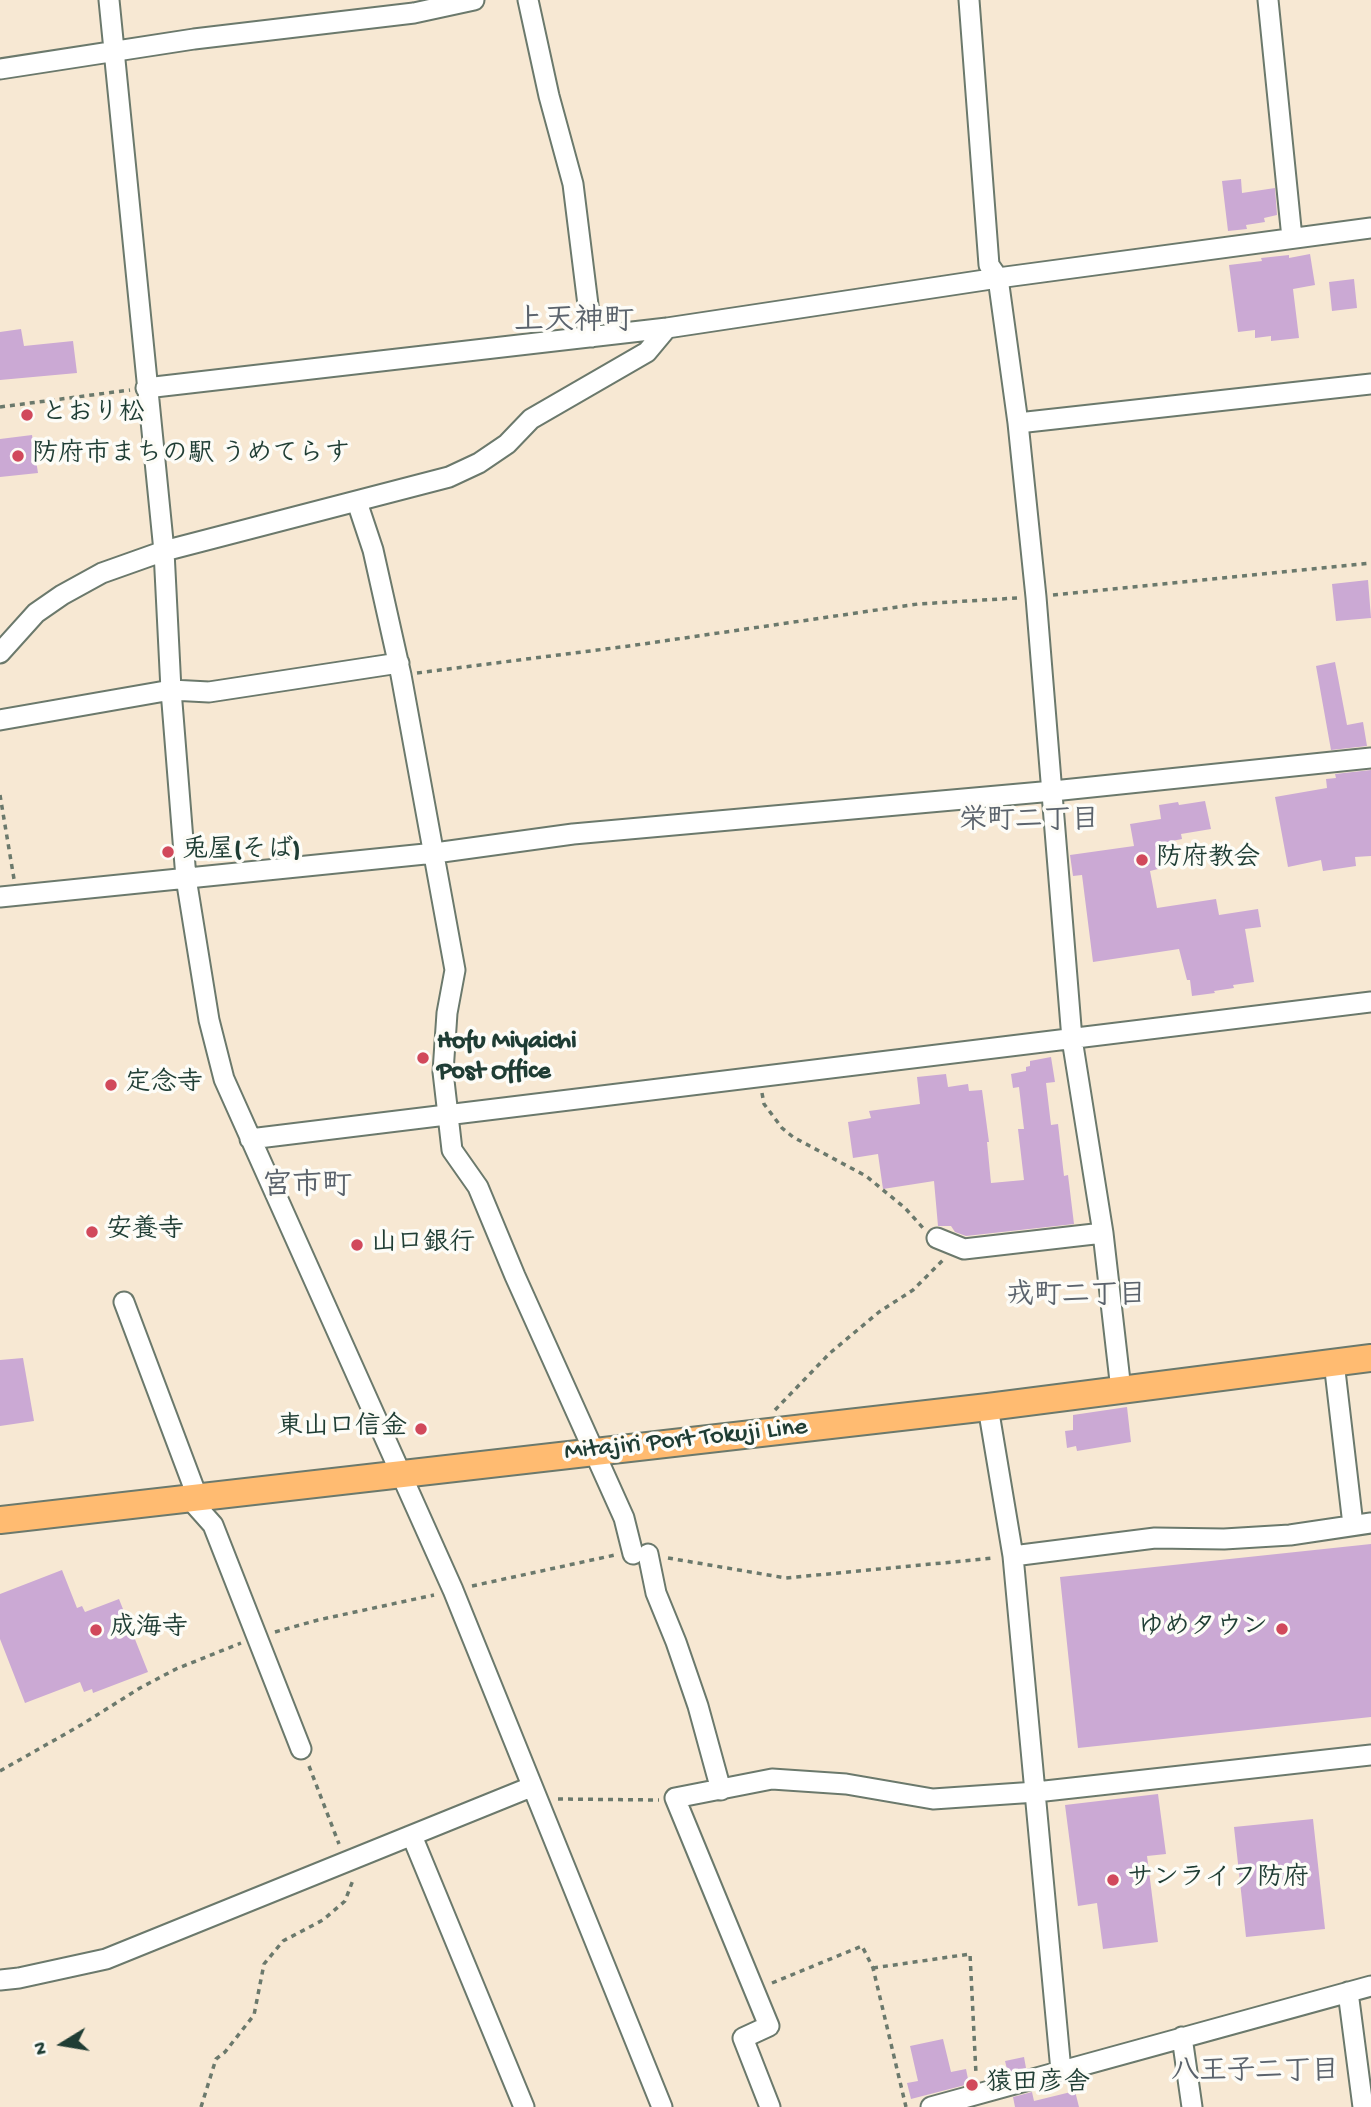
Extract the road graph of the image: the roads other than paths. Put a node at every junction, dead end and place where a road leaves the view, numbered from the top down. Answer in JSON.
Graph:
{"nodes":[{"id":1,"x":109,"y":0,"type":"edge"},
{"id":2,"x":474,"y":0,"type":"edge"},
{"id":3,"x":528,"y":0,"type":"edge"},
{"id":4,"x":969,"y":0,"type":"edge"},
{"id":5,"x":1268,"y":0,"type":"edge"},
{"id":6,"x":413,"y":6,"type":"edge"},
{"id":7,"x":114,"y":52,"type":"junction"},
{"id":8,"x":0,"y":69,"type":"edge"},
{"id":9,"x":1371,"y":228,"type":"edge"},
{"id":10,"x":1292,"y":238,"type":"junction"},
{"id":11,"x":998,"y":278,"type":"junction"},
{"id":12,"x":667,"y":328,"type":"junction"},
{"id":13,"x":592,"y":337,"type":"junction"},
{"id":14,"x":1371,"y":384,"type":"edge"},
{"id":15,"x":146,"y":388,"type":"junction"},
{"id":16,"x":1018,"y":423,"type":"junction"},
{"id":17,"x":357,"y":502,"type":"junction"},
{"id":18,"x":163,"y":551,"type":"junction"},
{"id":19,"x":0,"y":653,"type":"edge"},
{"id":20,"x":400,"y":669,"type":"junction"},
{"id":21,"x":171,"y":690,"type":"junction"},
{"id":22,"x":0,"y":720,"type":"edge"},
{"id":23,"x":1371,"y":758,"type":"edge"},
{"id":24,"x":1053,"y":791,"type":"junction"},
{"id":25,"x":435,"y":853,"type":"junction"},
{"id":26,"x":186,"y":878,"type":"junction"},
{"id":27,"x":8,"y":896,"type":"edge"},
{"id":28,"x":1371,"y":1002,"type":"edge"},
{"id":29,"x":1072,"y":1039,"type":"junction"},
{"id":30,"x":448,"y":1114,"type":"junction"},
{"id":31,"x":250,"y":1139,"type":"junction"},
{"id":32,"x":1103,"y":1233,"type":"junction"},
{"id":33,"x":946,"y":1241,"type":"road end"},
{"id":34,"x":124,"y":1302,"type":"dead end"},
{"id":35,"x":1371,"y":1358,"type":"edge"},
{"id":36,"x":1334,"y":1362,"type":"junction"},
{"id":37,"x":1121,"y":1390,"type":"junction"},
{"id":38,"x":988,"y":1407,"type":"junction"},
{"id":39,"x":593,"y":1451,"type":"junction"},
{"id":40,"x":401,"y":1475,"type":"junction"},
{"id":41,"x":192,"y":1496,"type":"junction"},
{"id":42,"x":0,"y":1520,"type":"edge"},
{"id":43,"x":1362,"y":1524,"type":"edge"},
{"id":44,"x":1013,"y":1556,"type":"junction"},
{"id":45,"x":301,"y":1749,"type":"road end"},
{"id":46,"x":1371,"y":1755,"type":"edge"},
{"id":47,"x":721,"y":1790,"type":"junction"},
{"id":48,"x":1036,"y":1792,"type":"junction"},
{"id":49,"x":534,"y":1796,"type":"junction"},
{"id":50,"x":412,"y":1836,"type":"junction"},
{"id":51,"x":0,"y":1980,"type":"edge"},
{"id":52,"x":1371,"y":1986,"type":"edge"},
{"id":53,"x":1348,"y":1992,"type":"junction"},
{"id":54,"x":1182,"y":2037,"type":"junction"},
{"id":55,"x":1061,"y":2071,"type":"junction"},
{"id":56,"x":524,"y":2107,"type":"edge"},
{"id":57,"x":662,"y":2107,"type":"edge"},
{"id":58,"x":770,"y":2107,"type":"edge"},
{"id":59,"x":931,"y":2107,"type":"edge"},
{"id":60,"x":1192,"y":2107,"type":"edge"},
{"id":61,"x":1363,"y":2107,"type":"edge"}],
"edges":[{"from":1,"to":7,"type":"street"},
{"from":2,"to":6,"type":"street"},
{"from":3,"to":13,"type":"street"},
{"from":4,"to":11,"type":"street"},
{"from":5,"to":10,"type":"street"},
{"from":6,"to":7,"type":"street"},
{"from":7,"to":8,"type":"street"},
{"from":7,"to":15,"type":"street"},
{"from":9,"to":10,"type":"street"},
{"from":10,"to":11,"type":"street"},
{"from":11,"to":12,"type":"street"},
{"from":11,"to":16,"type":"street"},
{"from":12,"to":13,"type":"street"},
{"from":12,"to":17,"type":"street"},
{"from":13,"to":15,"type":"street"},
{"from":14,"to":16,"type":"street"},
{"from":15,"to":18,"type":"street"},
{"from":16,"to":24,"type":"street"},
{"from":17,"to":18,"type":"street"},
{"from":17,"to":20,"type":"street"},
{"from":18,"to":19,"type":"street"},
{"from":18,"to":21,"type":"street"},
{"from":20,"to":21,"type":"street"},
{"from":20,"to":25,"type":"street"},
{"from":21,"to":22,"type":"street"},
{"from":21,"to":26,"type":"street"},
{"from":23,"to":24,"type":"street"},
{"from":24,"to":25,"type":"street"},
{"from":24,"to":29,"type":"street"},
{"from":25,"to":26,"type":"street"},
{"from":25,"to":30,"type":"street"},
{"from":26,"to":27,"type":"street"},
{"from":26,"to":31,"type":"street"},
{"from":28,"to":29,"type":"street"},
{"from":29,"to":30,"type":"street"},
{"from":29,"to":32,"type":"street"},
{"from":30,"to":31,"type":"street"},
{"from":30,"to":39,"type":"street"},
{"from":31,"to":40,"type":"street"},
{"from":32,"to":33,"type":"street"},
{"from":32,"to":37,"type":"street"},
{"from":34,"to":41,"type":"street"},
{"from":35,"to":36,"type":"main road","name":"Mitajiri Port Tokuji Line"},
{"from":36,"to":37,"type":"main road","name":"Mitajiri Port Tokuji Line"},
{"from":36,"to":43,"type":"street"},
{"from":37,"to":38,"type":"main road","name":"Mitajiri Port Tokuji Line"},
{"from":38,"to":39,"type":"main road","name":"Mitajiri Port Tokuji Line"},
{"from":38,"to":44,"type":"street"},
{"from":39,"to":40,"type":"main road","name":"Mitajiri Port Tokuji Line"},
{"from":39,"to":47,"type":"street"},
{"from":40,"to":41,"type":"main road","name":"Mitajiri Port Tokuji Line"},
{"from":40,"to":49,"type":"street"},
{"from":41,"to":42,"type":"main road","name":"Mitajiri Port Tokuji Line"},
{"from":41,"to":45,"type":"street"},
{"from":43,"to":44,"type":"street"},
{"from":44,"to":48,"type":"street"},
{"from":46,"to":48,"type":"street"},
{"from":47,"to":48,"type":"street"},
{"from":47,"to":58,"type":"street"},
{"from":48,"to":55,"type":"street"},
{"from":49,"to":50,"type":"street"},
{"from":49,"to":57,"type":"street"},
{"from":50,"to":51,"type":"street"},
{"from":50,"to":56,"type":"street"},
{"from":52,"to":53,"type":"street"},
{"from":53,"to":54,"type":"street"},
{"from":53,"to":61,"type":"street"},
{"from":54,"to":55,"type":"street"},
{"from":54,"to":60,"type":"street"},
{"from":55,"to":59,"type":"street"}]}
